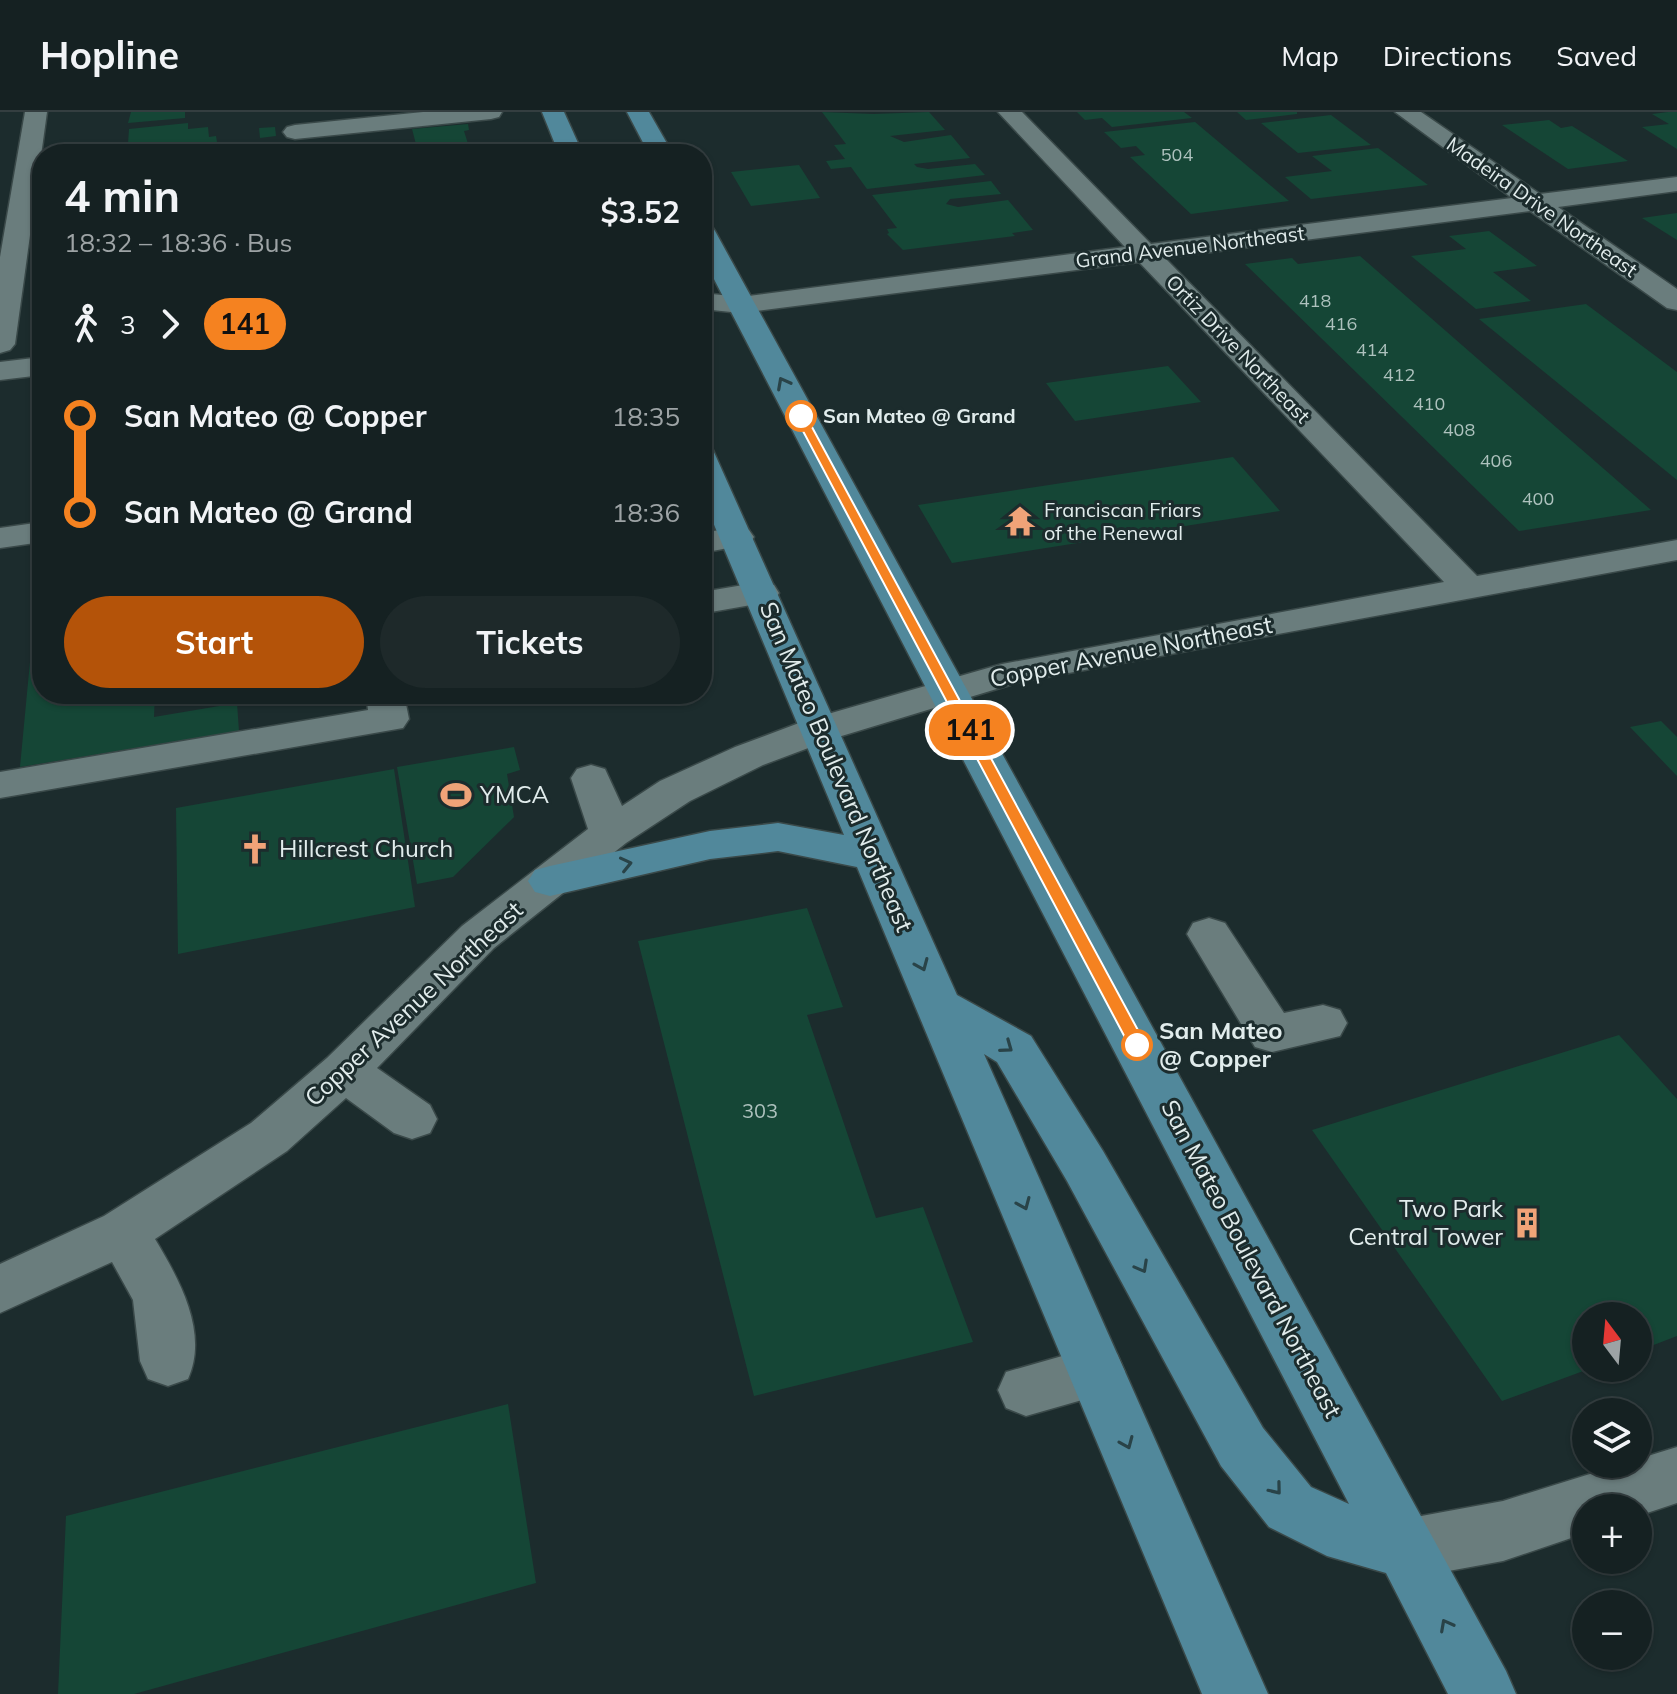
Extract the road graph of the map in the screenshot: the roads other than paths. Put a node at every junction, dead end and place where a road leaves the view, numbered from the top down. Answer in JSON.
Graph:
{"nodes":[{"id":1,"x":36,"y":112,"type":"edge"},
{"id":2,"x":491,"y":112,"type":"edge"},
{"id":3,"x":553,"y":112,"type":"edge"},
{"id":4,"x":638,"y":112,"type":"edge"},
{"id":5,"x":1009,"y":112,"type":"edge"},
{"id":6,"x":1406,"y":112,"type":"edge"},
{"id":7,"x":295,"y":133,"type":"edge"},
{"id":8,"x":567,"y":144,"type":"edge"},
{"id":9,"x":656,"y":144,"type":"edge"},
{"id":10,"x":1677,"y":184,"type":"edge"},
{"id":11,"x":1536,"y":203,"type":"junction"},
{"id":12,"x":1145,"y":253,"type":"junction"},
{"id":13,"x":712,"y":267,"type":"edge"},
{"id":14,"x":1677,"y":302,"type":"edge"},
{"id":15,"x":722,"y":303,"type":"edge"},
{"id":16,"x":0,"y":344,"type":"edge"},
{"id":17,"x":32,"y":367,"type":"edge"},
{"id":18,"x":0,"y":371,"type":"edge"},
{"id":19,"x":712,"y":506,"type":"edge"},
{"id":20,"x":32,"y":533,"type":"edge"},
{"id":21,"x":0,"y":538,"type":"edge"},
{"id":22,"x":719,"y":540,"type":"edge"},
{"id":23,"x":1677,"y":550,"type":"edge"},
{"id":24,"x":1468,"y":587,"type":"junction"},
{"id":25,"x":761,"y":593,"type":"junction"},
{"id":26,"x":712,"y":601,"type":"edge"},
{"id":27,"x":949,"y":691,"type":"junction"},
{"id":28,"x":387,"y":704,"type":"edge"},
{"id":29,"x":821,"y":729,"type":"junction"},
{"id":30,"x":591,"y":778,"type":"dead end"},
{"id":31,"x":0,"y":785,"type":"edge"},
{"id":32,"x":611,"y":833,"type":"junction"},
{"id":33,"x":874,"y":856,"type":"junction"},
{"id":34,"x":550,"y":881,"type":"junction"},
{"id":35,"x":1209,"y":934,"type":"dead end"},
{"id":36,"x":940,"y":1007,"type":"junction"},
{"id":37,"x":1323,"y":1023,"type":"dead end"},
{"id":38,"x":344,"y":1071,"type":"junction"},
{"id":39,"x":412,"y":1119,"type":"dead end"},
{"id":40,"x":123,"y":1232,"type":"junction"},
{"id":41,"x":0,"y":1289,"type":"edge"},
{"id":42,"x":168,"y":1361,"type":"dead end"},
{"id":43,"x":1097,"y":1372,"type":"junction"},
{"id":44,"x":1026,"y":1390,"type":"dead end"},
{"id":45,"x":1677,"y":1475,"type":"edge"},
{"id":46,"x":1405,"y":1549,"type":"junction"},
{"id":47,"x":1235,"y":1694,"type":"edge"},
{"id":48,"x":1483,"y":1694,"type":"edge"}],
"edges":[{"from":1,"to":16,"type":"street"},
{"from":2,"to":7,"type":"street"},
{"from":3,"to":8,"type":"main road"},
{"from":4,"to":9,"type":"main road"},
{"from":5,"to":12,"type":"street","name":"Ortiz Drive Northeast"},
{"from":6,"to":11,"type":"street","name":"Madeira Drive Northeast"},
{"from":10,"to":11,"type":"street","name":"Grand Avenue Northeast"},
{"from":11,"to":12,"type":"street","name":"Grand Avenue Northeast"},
{"from":11,"to":14,"type":"street","name":"Madeira Drive Northeast"},
{"from":12,"to":15,"type":"street","name":"Grand Avenue Northeast"},
{"from":12,"to":24,"type":"street","name":"Ortiz Drive Northeast"},
{"from":13,"to":15,"type":"main road","name":"San Mateo Boulevard Northeast"},
{"from":27,"to":15,"type":"main road","name":"San Mateo Boulevard Northeast","one_way":true},
{"from":17,"to":18,"type":"street"},
{"from":19,"to":22,"type":"main road","name":"San Mateo Boulevard Northeast"},
{"from":20,"to":21,"type":"street"},
{"from":22,"to":25,"type":"main road","name":"San Mateo Boulevard Northeast"},
{"from":23,"to":24,"type":"street","name":"Copper Avenue Northeast"},
{"from":24,"to":27,"type":"street","name":"Copper Avenue Northeast"},
{"from":25,"to":26,"type":"street"},
{"from":25,"to":29,"type":"main road","name":"San Mateo Boulevard Northeast"},
{"from":27,"to":29,"type":"street","name":"Copper Avenue Northeast"},
{"from":27,"to":46,"type":"main road","name":"San Mateo Boulevard Northeast"},
{"from":28,"to":31,"type":"street"},
{"from":29,"to":32,"type":"street","name":"Copper Avenue Northeast"},
{"from":29,"to":33,"type":"main road","name":"San Mateo Boulevard Northeast"},
{"from":30,"to":32,"type":"street"},
{"from":32,"to":34,"type":"street","name":"Copper Avenue Northeast"},
{"from":34,"to":33,"type":"main road","one_way":true},
{"from":33,"to":36,"type":"main road","name":"San Mateo Boulevard Northeast","one_way":true},
{"from":34,"to":38,"type":"street","name":"Copper Avenue Northeast"},
{"from":35,"to":37,"type":"street"},
{"from":36,"to":43,"type":"main road","name":"San Mateo Boulevard Northeast","one_way":true},
{"from":36,"to":46,"type":"main road","one_way":true},
{"from":38,"to":39,"type":"street"},
{"from":38,"to":40,"type":"street","name":"Copper Avenue Northeast"},
{"from":40,"to":41,"type":"street","name":"Copper Avenue Northeast"},
{"from":40,"to":42,"type":"street"},
{"from":43,"to":44,"type":"street"},
{"from":43,"to":47,"type":"main road","name":"San Mateo Boulevard Northeast","one_way":true},
{"from":45,"to":46,"type":"street"},
{"from":48,"to":46,"type":"main road","name":"San Mateo Boulevard Northeast","one_way":true}]}
